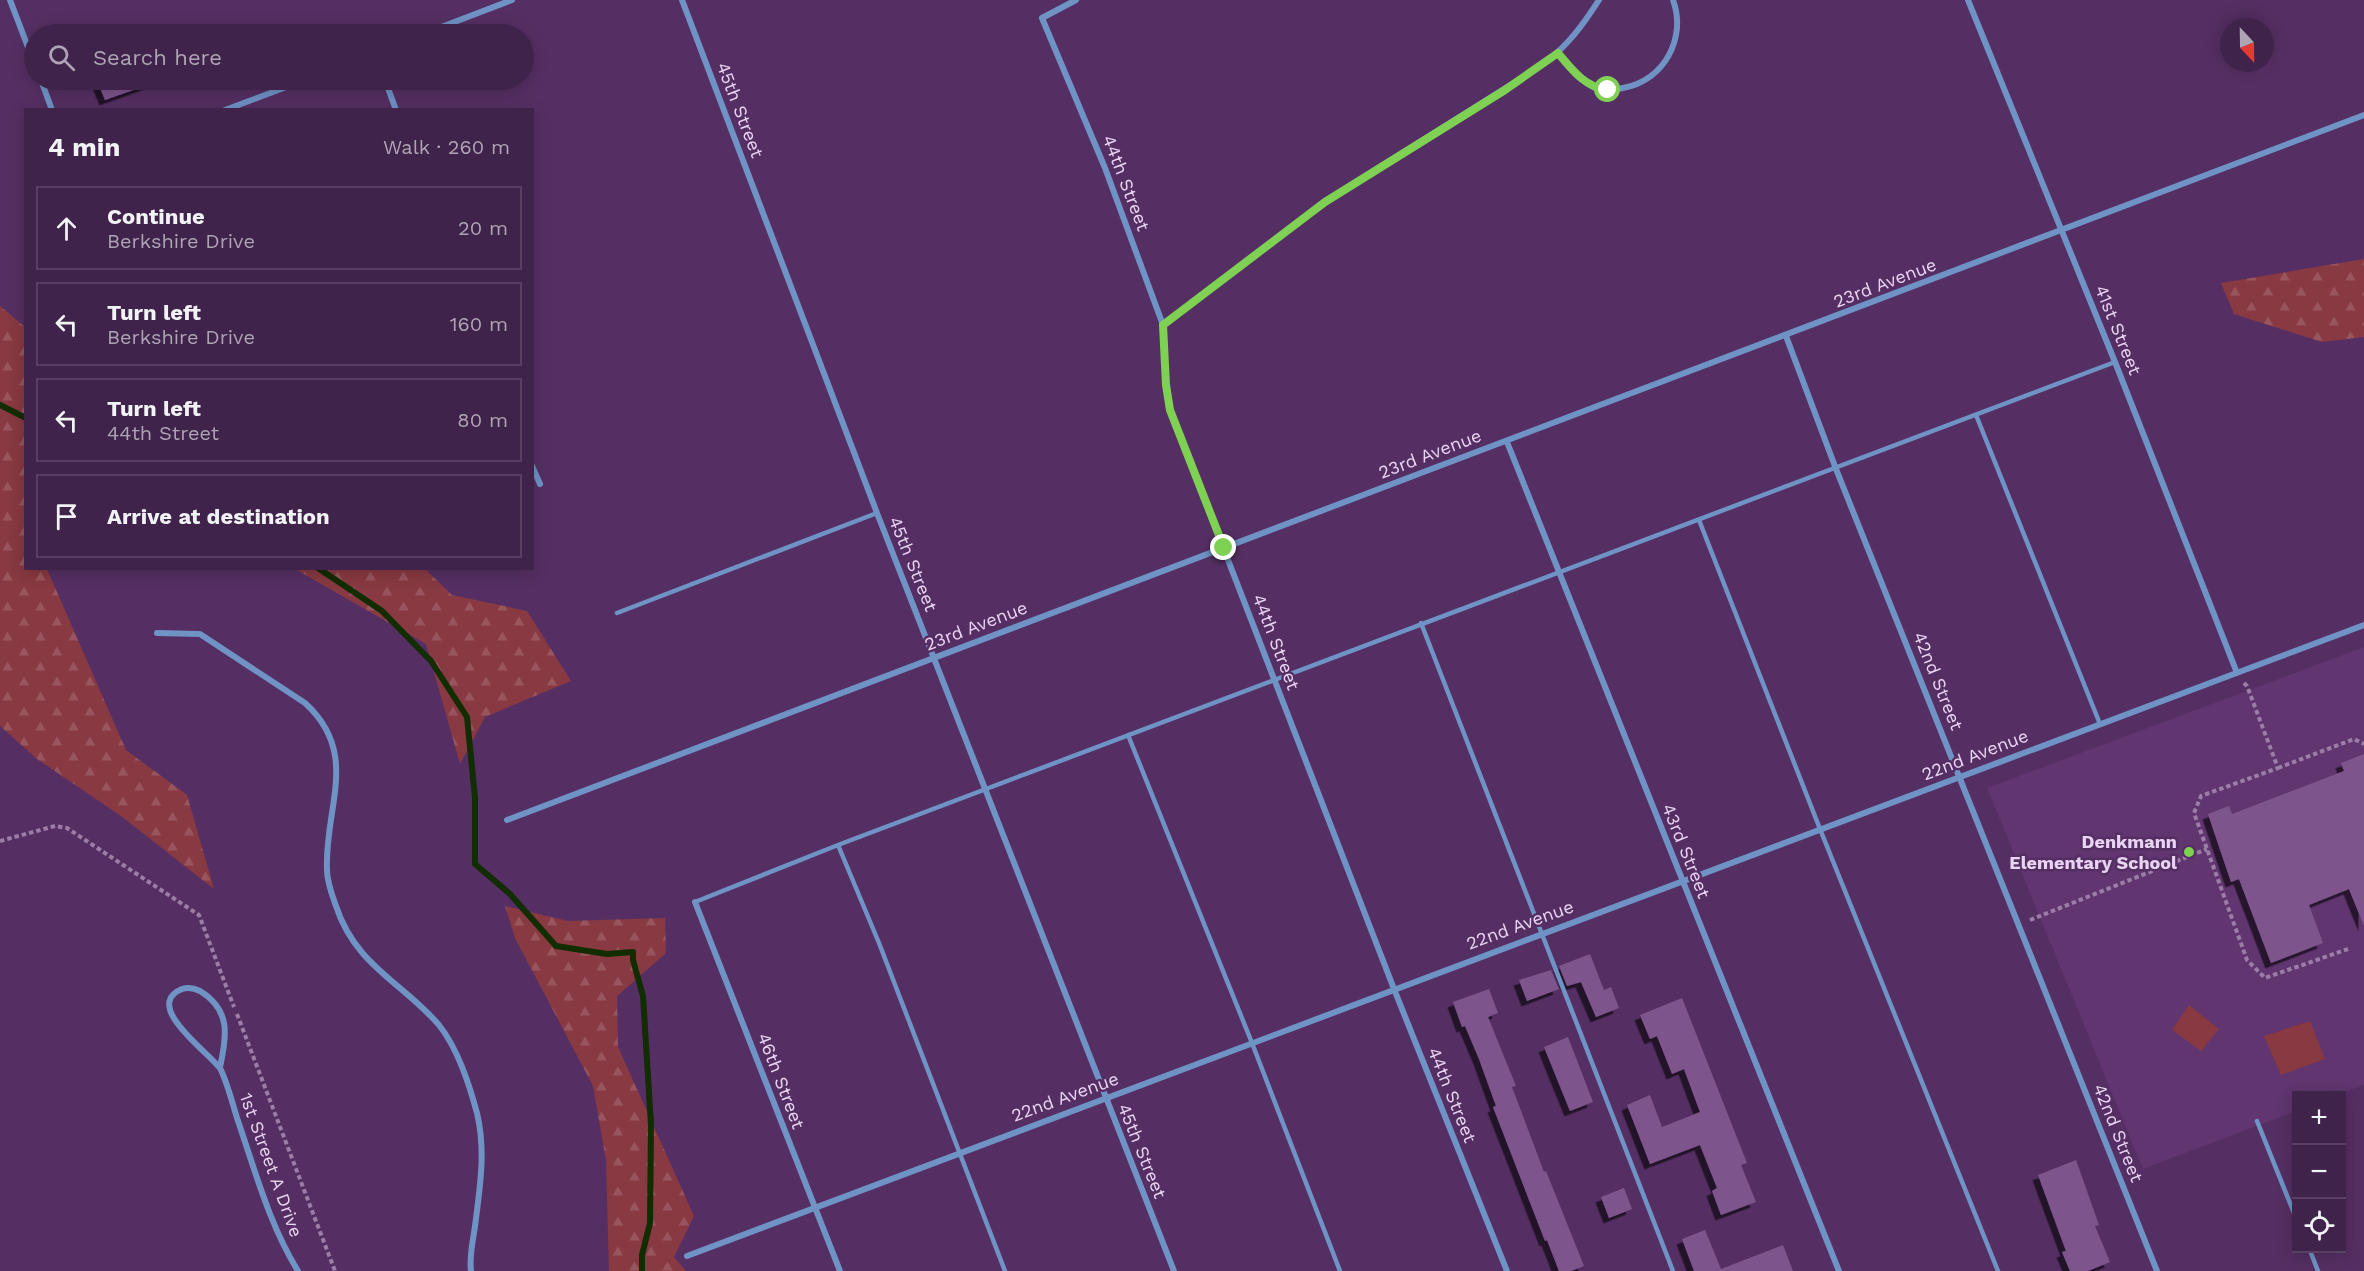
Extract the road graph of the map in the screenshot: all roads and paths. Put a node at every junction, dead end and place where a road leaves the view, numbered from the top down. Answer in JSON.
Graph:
{"nodes":[{"id":1,"x":10,"y":0,"type":"edge"},
{"id":2,"x":512,"y":0,"type":"edge"},
{"id":3,"x":682,"y":0,"type":"edge"},
{"id":4,"x":1076,"y":0,"type":"edge"},
{"id":5,"x":1599,"y":0,"type":"edge"},
{"id":6,"x":1673,"y":0,"type":"edge"},
{"id":7,"x":1968,"y":0,"type":"edge"},
{"id":8,"x":449,"y":24,"type":"edge"},
{"id":9,"x":24,"y":37,"type":"edge"},
{"id":10,"x":1558,"y":53,"type":"junction"},
{"id":11,"x":45,"y":90,"type":"edge"},
{"id":12,"x":278,"y":90,"type":"edge"},
{"id":13,"x":389,"y":90,"type":"edge"},
{"id":14,"x":51,"y":108,"type":"edge"},
{"id":15,"x":230,"y":108,"type":"edge"},
{"id":16,"x":395,"y":108,"type":"edge"},
{"id":17,"x":2364,"y":115,"type":"edge"},
{"id":18,"x":2061,"y":232,"type":"junction"},
{"id":19,"x":1163,"y":325,"type":"junction"},
{"id":20,"x":1786,"y":336,"type":"junction"},
{"id":21,"x":2115,"y":362,"type":"junction"},
{"id":22,"x":1976,"y":415,"type":"junction"},
{"id":23,"x":1507,"y":442,"type":"junction"},
{"id":24,"x":1836,"y":469,"type":"junction"},
{"id":25,"x":534,"y":470,"type":"edge"},
{"id":26,"x":540,"y":484,"type":"dead end"},
{"id":27,"x":877,"y":513,"type":"junction"},
{"id":28,"x":1699,"y":520,"type":"junction"},
{"id":29,"x":1224,"y":548,"type":"junction"},
{"id":30,"x":1558,"y":572,"type":"junction"},
{"id":31,"x":617,"y":613,"type":"dead end"},
{"id":32,"x":1421,"y":623,"type":"junction"},
{"id":33,"x":2364,"y":625,"type":"edge"},
{"id":34,"x":157,"y":633,"type":"dead end"},
{"id":35,"x":934,"y":658,"type":"junction"},
{"id":36,"x":2235,"y":674,"type":"junction"},
{"id":37,"x":1274,"y":680,"type":"junction"},
{"id":38,"x":2100,"y":724,"type":"junction"},
{"id":39,"x":1128,"y":735,"type":"junction"},
{"id":40,"x":2364,"y":744,"type":"edge"},
{"id":41,"x":2278,"y":768,"type":"junction"},
{"id":42,"x":1960,"y":777,"type":"junction"},
{"id":43,"x":986,"y":791,"type":"junction"},
{"id":44,"x":507,"y":820,"type":"dead end"},
{"id":45,"x":1820,"y":829,"type":"junction"},
{"id":46,"x":838,"y":845,"type":"junction"},
{"id":47,"x":2207,"y":849,"type":"junction"},
{"id":48,"x":1682,"y":881,"type":"junction"},
{"id":49,"x":695,"y":902,"type":"joint"},
{"id":50,"x":2019,"y":924,"type":"junction"},
{"id":51,"x":1541,"y":934,"type":"junction"},
{"id":52,"x":2348,"y":950,"type":"dead end"},
{"id":53,"x":1394,"y":988,"type":"junction"},
{"id":54,"x":1252,"y":1043,"type":"junction"},
{"id":55,"x":220,"y":1067,"type":"junction"},
{"id":56,"x":1106,"y":1098,"type":"junction"},
{"id":57,"x":2257,"y":1121,"type":"dead end"},
{"id":58,"x":959,"y":1153,"type":"junction"},
{"id":59,"x":814,"y":1206,"type":"junction"},
{"id":60,"x":2292,"y":1208,"type":"edge"},
{"id":61,"x":2311,"y":1253,"type":"edge"},
{"id":62,"x":687,"y":1256,"type":"dead end"},
{"id":63,"x":298,"y":1271,"type":"edge"},
{"id":64,"x":471,"y":1271,"type":"edge"},
{"id":65,"x":840,"y":1271,"type":"edge"},
{"id":66,"x":1005,"y":1271,"type":"edge"},
{"id":67,"x":1174,"y":1271,"type":"edge"},
{"id":68,"x":1340,"y":1271,"type":"edge"},
{"id":69,"x":1506,"y":1271,"type":"edge"},
{"id":70,"x":1673,"y":1271,"type":"edge"},
{"id":71,"x":1839,"y":1271,"type":"edge"},
{"id":72,"x":1998,"y":1271,"type":"edge"},
{"id":73,"x":2157,"y":1271,"type":"edge"},
{"id":74,"x":2318,"y":1271,"type":"edge"}],
"edges":[{"from":1,"to":9,"type":"street"},
{"from":2,"to":8,"type":"street"},
{"from":3,"to":27,"type":"street","name":"45th Street"},
{"from":4,"to":19,"type":"street","name":"44th Street"},
{"from":5,"to":10,"type":"street"},
{"from":6,"to":10,"type":"street"},
{"from":7,"to":18,"type":"street","name":"41st Street"},
{"from":10,"to":19,"type":"street"},
{"from":11,"to":14,"type":"street"},
{"from":12,"to":15,"type":"street"},
{"from":13,"to":16,"type":"street"},
{"from":17,"to":18,"type":"street","name":"23rd Avenue"},
{"from":18,"to":20,"type":"street","name":"23rd Avenue"},
{"from":18,"to":21,"type":"street","name":"41st Street"},
{"from":19,"to":29,"type":"street","name":"44th Street"},
{"from":20,"to":23,"type":"street","name":"23rd Avenue"},
{"from":20,"to":24,"type":"street","name":"42nd Street"},
{"from":21,"to":22,"type":"lane"},
{"from":21,"to":36,"type":"street","name":"41st Street"},
{"from":22,"to":24,"type":"lane"},
{"from":22,"to":38,"type":"lane"},
{"from":23,"to":29,"type":"street","name":"23rd Avenue"},
{"from":23,"to":30,"type":"street","name":"43rd Street"},
{"from":24,"to":28,"type":"lane"},
{"from":24,"to":42,"type":"street","name":"42nd Street"},
{"from":25,"to":26,"type":"street"},
{"from":27,"to":31,"type":"lane"},
{"from":27,"to":35,"type":"street","name":"45th Street"},
{"from":28,"to":30,"type":"lane"},
{"from":28,"to":45,"type":"lane"},
{"from":29,"to":35,"type":"street","name":"23rd Avenue"},
{"from":29,"to":37,"type":"street","name":"44th Street"},
{"from":30,"to":32,"type":"lane"},
{"from":30,"to":48,"type":"street","name":"43rd Street"},
{"from":32,"to":37,"type":"lane"},
{"from":32,"to":51,"type":"lane"},
{"from":33,"to":36,"type":"street","name":"22nd Avenue"},
{"from":34,"to":64,"type":"street"},
{"from":35,"to":43,"type":"street","name":"45th Street"},
{"from":35,"to":44,"type":"street","name":"23rd Avenue"},
{"from":36,"to":38,"type":"street","name":"22nd Avenue"},
{"from":36,"to":41,"type":"path"},
{"from":37,"to":39,"type":"lane"},
{"from":37,"to":53,"type":"street","name":"44th Street"},
{"from":38,"to":42,"type":"street","name":"22nd Avenue"},
{"from":39,"to":43,"type":"lane"},
{"from":39,"to":54,"type":"lane"},
{"from":40,"to":41,"type":"path"},
{"from":41,"to":47,"type":"path"},
{"from":42,"to":45,"type":"street","name":"22nd Avenue"},
{"from":42,"to":50,"type":"street","name":"42nd Street"},
{"from":43,"to":46,"type":"lane"},
{"from":43,"to":56,"type":"street","name":"45th Street"},
{"from":45,"to":48,"type":"street","name":"22nd Avenue"},
{"from":45,"to":72,"type":"lane"},
{"from":46,"to":49,"type":"lane"},
{"from":46,"to":58,"type":"lane"},
{"from":47,"to":50,"type":"path"},
{"from":47,"to":52,"type":"path"},
{"from":48,"to":51,"type":"street","name":"22nd Avenue"},
{"from":48,"to":71,"type":"street","name":"43rd Street"},
{"from":49,"to":59,"type":"street","name":"46th Street"},
{"from":50,"to":73,"type":"street","name":"42nd Street"},
{"from":51,"to":53,"type":"street","name":"22nd Avenue"},
{"from":51,"to":70,"type":"lane"},
{"from":53,"to":54,"type":"street","name":"22nd Avenue"},
{"from":53,"to":69,"type":"street","name":"44th Street"},
{"from":54,"to":56,"type":"street","name":"22nd Avenue"},
{"from":54,"to":68,"type":"lane"},
{"from":55,"to":55,"type":"street"},
{"from":55,"to":63,"type":"street","name":"1st Street A Drive"},
{"from":56,"to":58,"type":"street","name":"22nd Avenue"},
{"from":56,"to":67,"type":"street","name":"45th Street"},
{"from":57,"to":60,"type":"lane"},
{"from":58,"to":59,"type":"street","name":"22nd Avenue"},
{"from":58,"to":66,"type":"lane"},
{"from":59,"to":62,"type":"street","name":"22nd Avenue"},
{"from":59,"to":65,"type":"street","name":"46th Street"},
{"from":61,"to":74,"type":"lane"}]}
